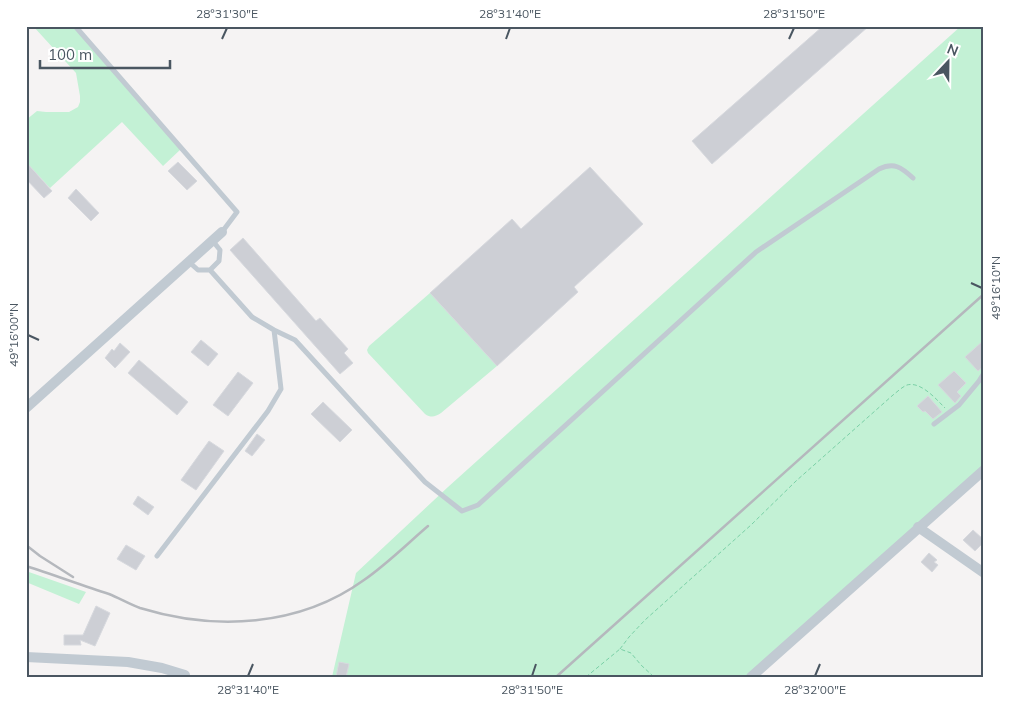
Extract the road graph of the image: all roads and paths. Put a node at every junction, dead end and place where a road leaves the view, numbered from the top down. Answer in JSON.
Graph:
{"nodes":[{"id":1,"x":76,"y":26,"type":"edge"},
{"id":2,"x":912,"y":178,"type":"dead end"},
{"id":3,"x":222,"y":232,"type":"joint"},
{"id":4,"x":212,"y":240,"type":"junction"},
{"id":5,"x":189,"y":262,"type":"junction"},
{"id":6,"x":210,"y":270,"type":"junction"},
{"id":7,"x":274,"y":330,"type":"junction"},
{"id":8,"x":984,"y":373,"type":"edge"},
{"id":9,"x":26,"y":408,"type":"edge"},
{"id":10,"x":949,"y":413,"type":"junction"},
{"id":11,"x":934,"y":424,"type":"dead end"},
{"id":12,"x":984,"y":470,"type":"edge"},
{"id":13,"x":918,"y":528,"type":"junction"},
{"id":14,"x":157,"y":556,"type":"dead end"},
{"id":15,"x":984,"y":573,"type":"edge"},
{"id":16,"x":620,"y":649,"type":"junction"},
{"id":17,"x":26,"y":658,"type":"edge"},
{"id":18,"x":186,"y":676,"type":"edge"},
{"id":19,"x":586,"y":677,"type":"edge"},
{"id":20,"x":654,"y":677,"type":"edge"},
{"id":21,"x":751,"y":677,"type":"edge"}],
"edges":[{"from":1,"to":3,"type":"lane"},
{"from":2,"to":7,"type":"lane"},
{"from":3,"to":4,"type":"street"},
{"from":4,"to":5,"type":"street"},
{"from":4,"to":6,"type":"lane"},
{"from":5,"to":6,"type":"lane"},
{"from":5,"to":9,"type":"street"},
{"from":6,"to":7,"type":"lane"},
{"from":7,"to":14,"type":"lane"},
{"from":8,"to":10,"type":"lane"},
{"from":10,"to":11,"type":"lane"},
{"from":10,"to":16,"type":"path"},
{"from":12,"to":13,"type":"street"},
{"from":13,"to":15,"type":"street"},
{"from":13,"to":21,"type":"street"},
{"from":16,"to":19,"type":"path"},
{"from":16,"to":20,"type":"path"},
{"from":17,"to":18,"type":"street"}]}
